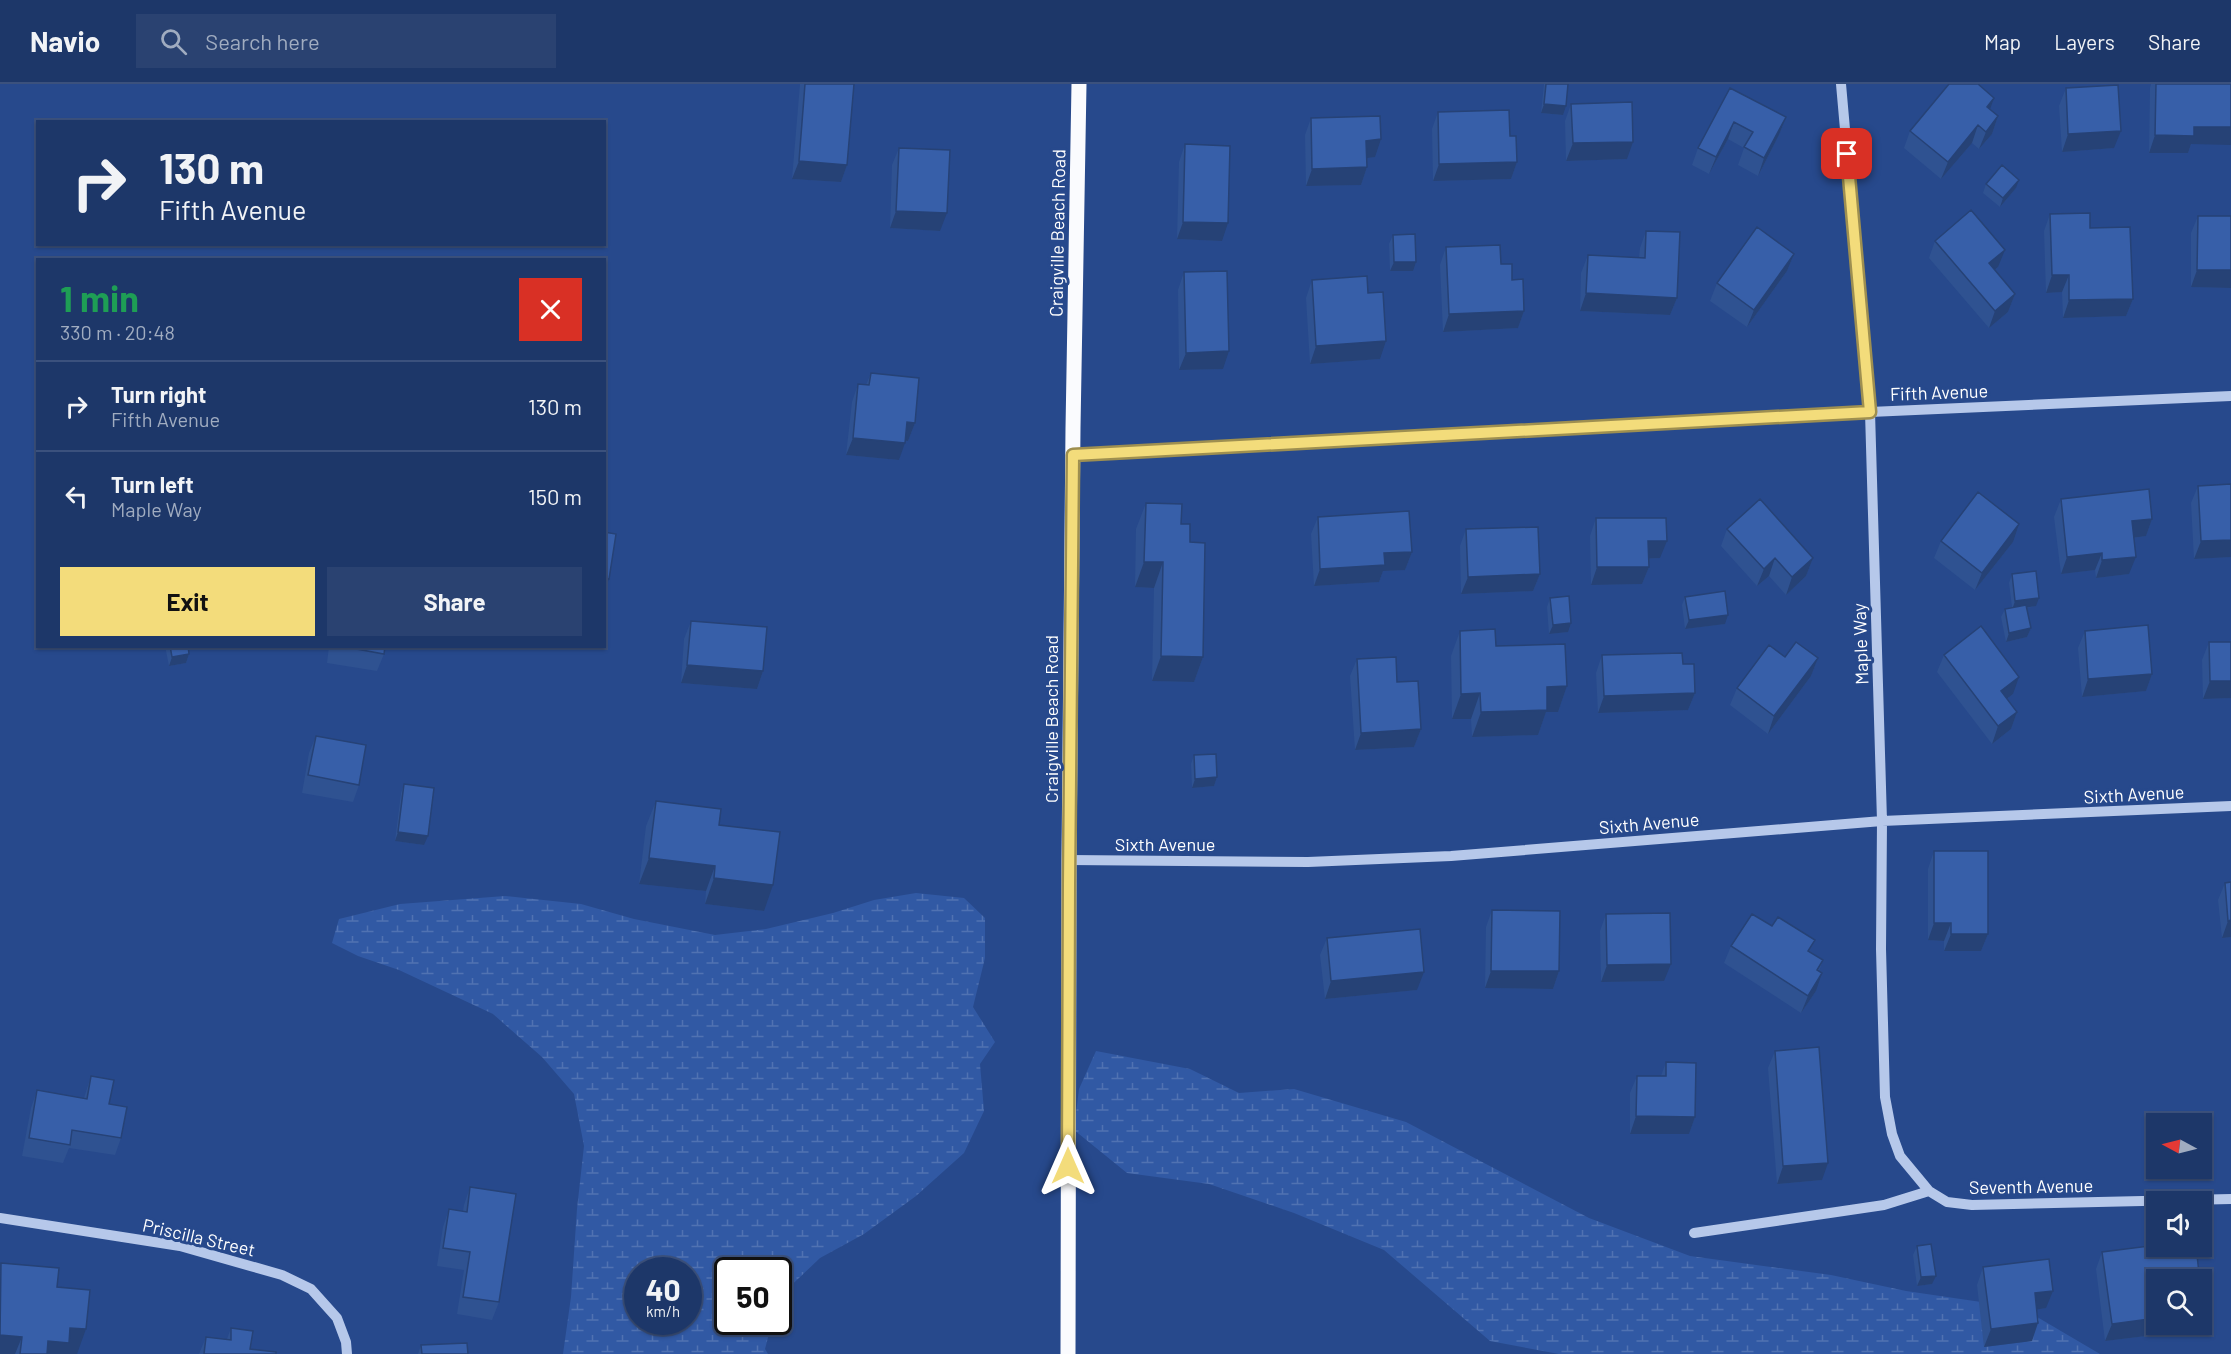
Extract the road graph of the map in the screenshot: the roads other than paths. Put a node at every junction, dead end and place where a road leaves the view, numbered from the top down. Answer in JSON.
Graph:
{"nodes":[{"id":1,"x":1079,"y":84,"type":"edge"},
{"id":2,"x":1841,"y":84,"type":"edge"},
{"id":3,"x":2231,"y":396,"type":"edge"},
{"id":4,"x":1870,"y":412,"type":"junction"},
{"id":5,"x":1073,"y":455,"type":"junction"},
{"id":6,"x":2231,"y":806,"type":"edge"},
{"id":7,"x":1882,"y":821,"type":"junction"},
{"id":8,"x":1069,"y":860,"type":"junction"},
{"id":9,"x":1929,"y":1191,"type":"junction"},
{"id":10,"x":2231,"y":1199,"type":"edge"},
{"id":11,"x":0,"y":1218,"type":"edge"},
{"id":12,"x":1694,"y":1233,"type":"dead end"},
{"id":13,"x":346,"y":1354,"type":"edge"},
{"id":14,"x":1068,"y":1354,"type":"edge"}],
"edges":[{"from":1,"to":5,"type":"main road","name":"Craigville Beach Road"},
{"from":2,"to":4,"type":"street","name":"Maple Way"},
{"from":3,"to":4,"type":"street","name":"Fifth Avenue"},
{"from":4,"to":5,"type":"street","name":"Fifth Avenue"},
{"from":4,"to":7,"type":"street","name":"Maple Way"},
{"from":5,"to":8,"type":"main road","name":"Craigville Beach Road"},
{"from":6,"to":7,"type":"street","name":"Sixth Avenue"},
{"from":7,"to":8,"type":"street","name":"Sixth Avenue"},
{"from":7,"to":9,"type":"street","name":"Maple Way"},
{"from":8,"to":14,"type":"main road","name":"Craigville Beach Road"},
{"from":9,"to":10,"type":"street","name":"Seventh Avenue"},
{"from":9,"to":12,"type":"street"},
{"from":11,"to":13,"type":"street","name":"Priscilla Street"}]}
